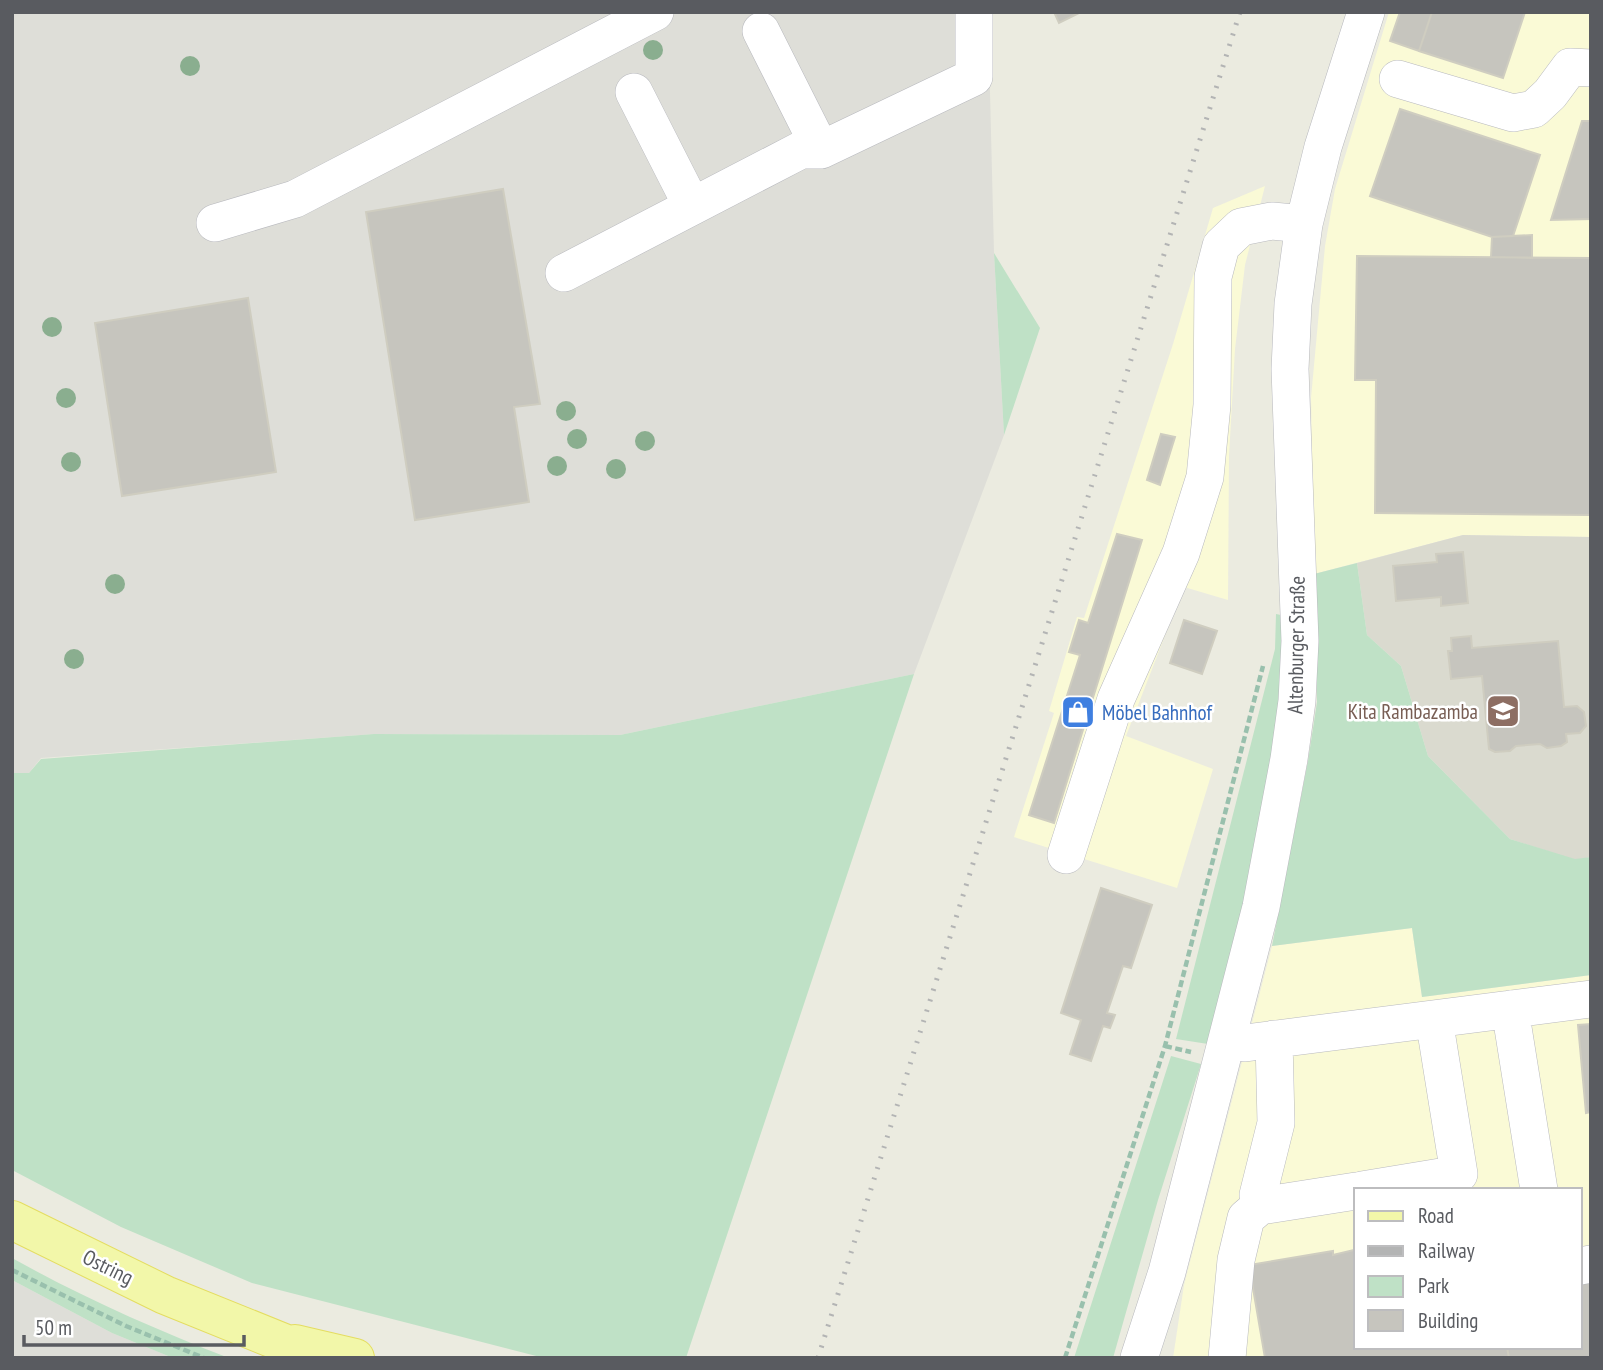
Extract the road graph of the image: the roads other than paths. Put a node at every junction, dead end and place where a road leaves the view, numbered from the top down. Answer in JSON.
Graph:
{"nodes":[{"id":1,"x":654,"y":12,"type":"edge"},
{"id":2,"x":974,"y":12,"type":"edge"},
{"id":3,"x":1366,"y":12,"type":"edge"},
{"id":4,"x":761,"y":32,"type":"dead end"},
{"id":5,"x":1591,"y":68,"type":"edge"},
{"id":6,"x":1398,"y":79,"type":"dead end"},
{"id":7,"x":634,"y":92,"type":"dead end"},
{"id":8,"x":821,"y":150,"type":"junction"},
{"id":9,"x":692,"y":206,"type":"junction"},
{"id":10,"x":215,"y":223,"type":"dead end"},
{"id":11,"x":1304,"y":224,"type":"junction"},
{"id":12,"x":564,"y":273,"type":"dead end"},
{"id":13,"x":1066,"y":855,"type":"dead end"},
{"id":14,"x":1582,"y":1000,"type":"edge"},
{"id":15,"x":1510,"y":1009,"type":"junction"},
{"id":16,"x":1434,"y":1019,"type":"junction"},
{"id":17,"x":1228,"y":1037,"type":"junction"},
{"id":18,"x":1274,"y":1039,"type":"junction"},
{"id":19,"x":1374,"y":1188,"type":"edge"},
{"id":20,"x":1539,"y":1188,"type":"edge"},
{"id":21,"x":1354,"y":1191,"type":"edge"},
{"id":22,"x":1260,"y":1206,"type":"junction"},
{"id":23,"x":12,"y":1220,"type":"edge"},
{"id":24,"x":1167,"y":1272,"type":"junction"},
{"id":25,"x":283,"y":1341,"type":"junction"},
{"id":26,"x":321,"y":1358,"type":"edge"},
{"id":27,"x":355,"y":1358,"type":"edge"},
{"id":28,"x":1139,"y":1358,"type":"edge"},
{"id":29,"x":1159,"y":1358,"type":"edge"},
{"id":30,"x":1227,"y":1358,"type":"edge"}],
"edges":[{"from":1,"to":10,"type":"street"},
{"from":2,"to":8,"type":"street"},
{"from":3,"to":11,"type":"street","name":"Altenburger Straße"},
{"from":4,"to":8,"type":"street"},
{"from":5,"to":6,"type":"street"},
{"from":7,"to":9,"type":"street"},
{"from":8,"to":9,"type":"street"},
{"from":9,"to":12,"type":"street"},
{"from":11,"to":13,"type":"street"},
{"from":11,"to":17,"type":"street","name":"Altenburger Straße"},
{"from":14,"to":15,"type":"street"},
{"from":15,"to":16,"type":"street"},
{"from":15,"to":20,"type":"street"},
{"from":16,"to":18,"type":"street"},
{"from":16,"to":19,"type":"street"},
{"from":17,"to":18,"type":"street"},
{"from":17,"to":24,"type":"street","name":"Altenburger Straße"},
{"from":18,"to":22,"type":"street"},
{"from":21,"to":22,"type":"street"},
{"from":22,"to":30,"type":"street"},
{"from":23,"to":25,"type":"main road","name":"Ostring"},
{"from":24,"to":28,"type":"street","name":"Altenburger Straße"},
{"from":24,"to":29,"type":"street","name":"Altenburger Straße"},
{"from":25,"to":26,"type":"main road","name":"Ostring"},
{"from":25,"to":27,"type":"main road","name":"Ostring"}]}
